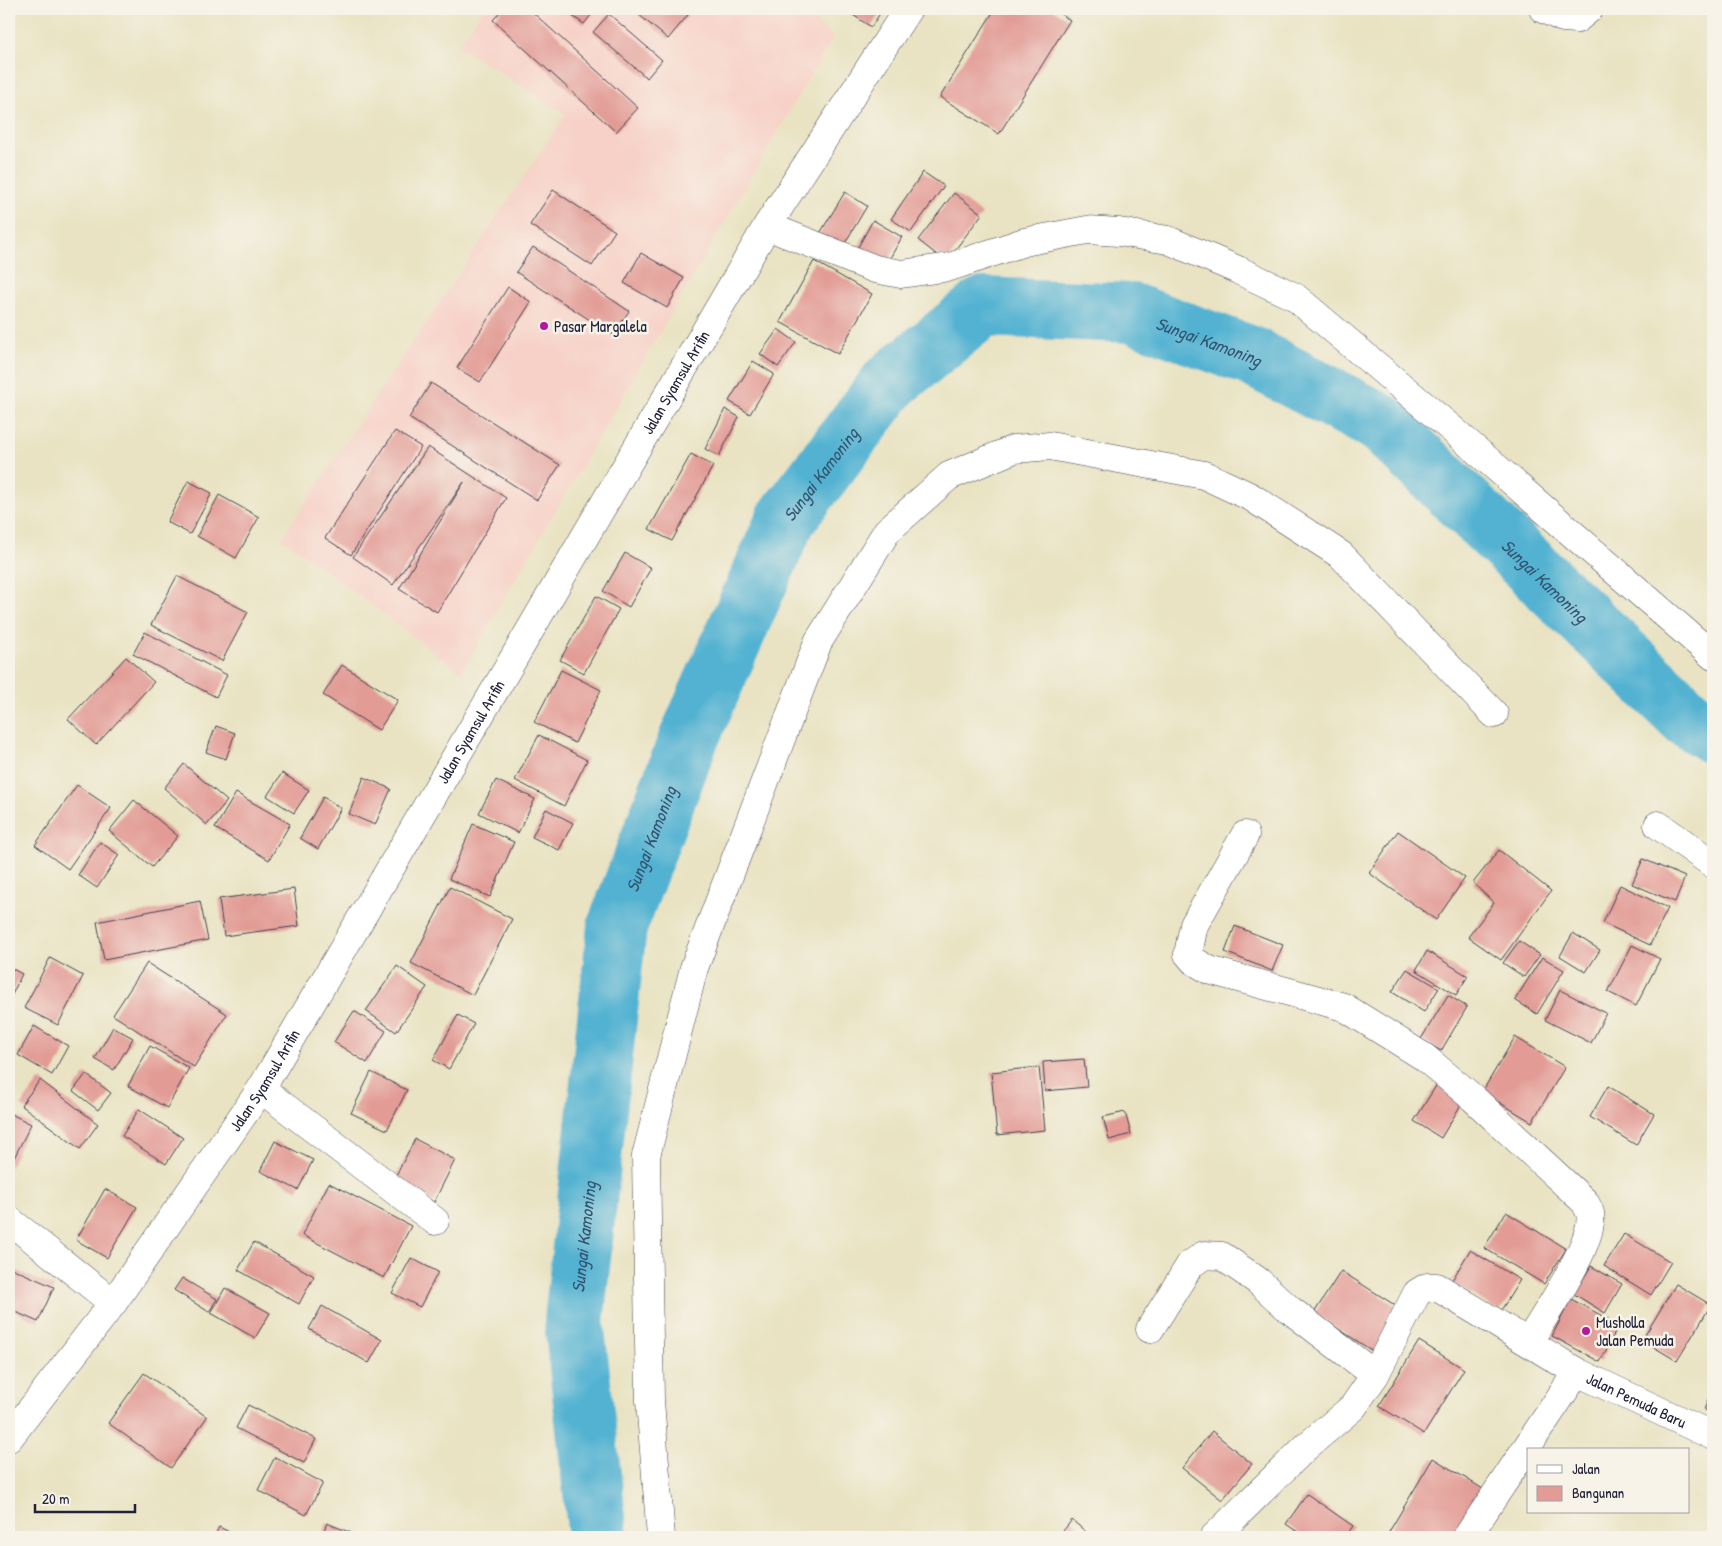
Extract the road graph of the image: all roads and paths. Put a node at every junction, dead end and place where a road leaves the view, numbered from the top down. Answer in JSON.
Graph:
{"nodes":[{"id":1,"x":908,"y":9,"type":"edge"},
{"id":2,"x":1543,"y":9,"type":"edge"},
{"id":3,"x":1589,"y":9,"type":"edge"},
{"id":4,"x":766,"y":226,"type":"junction"},
{"id":5,"x":1709,"y":644,"type":"edge"},
{"id":6,"x":1494,"y":714,"type":"dead end"},
{"id":7,"x":1658,"y":825,"type":"dead end"},
{"id":8,"x":1245,"y":835,"type":"dead end"},
{"id":9,"x":1713,"y":864,"type":"edge"},
{"id":10,"x":260,"y":1089,"type":"junction"},
{"id":11,"x":9,"y":1220,"type":"edge"},
{"id":12,"x":435,"y":1221,"type":"dead end"},
{"id":13,"x":114,"y":1303,"type":"junction"},
{"id":14,"x":1150,"y":1329,"type":"dead end"},
{"id":15,"x":1529,"y":1341,"type":"junction"},
{"id":16,"x":1577,"y":1372,"type":"junction"},
{"id":17,"x":1375,"y":1375,"type":"junction"},
{"id":18,"x":1713,"y":1436,"type":"edge"},
{"id":19,"x":9,"y":1438,"type":"edge"},
{"id":20,"x":661,"y":1537,"type":"edge"},
{"id":21,"x":1214,"y":1537,"type":"edge"},
{"id":22,"x":1467,"y":1537,"type":"edge"}],
"edges":[{"from":1,"to":4,"type":"street","name":"Jalan Syamsul Arifin"},
{"from":2,"to":3,"type":"street"},
{"from":4,"to":5,"type":"street"},
{"from":4,"to":10,"type":"street","name":"Jalan Syamsul Arifin"},
{"from":6,"to":20,"type":"street"},
{"from":7,"to":9,"type":"street"},
{"from":8,"to":15,"type":"street"},
{"from":10,"to":12,"type":"street"},
{"from":10,"to":13,"type":"street","name":"Jalan Syamsul Arifin"},
{"from":11,"to":13,"type":"street"},
{"from":13,"to":19,"type":"street","name":"Jalan Syamsul Arifin"},
{"from":14,"to":17,"type":"street"},
{"from":15,"to":16,"type":"street"},
{"from":15,"to":17,"type":"street"},
{"from":16,"to":18,"type":"street","name":"Jalan Pemuda Baru"},
{"from":16,"to":22,"type":"street","name":"Jalan Pemuda Baru"},
{"from":17,"to":21,"type":"street"}]}
